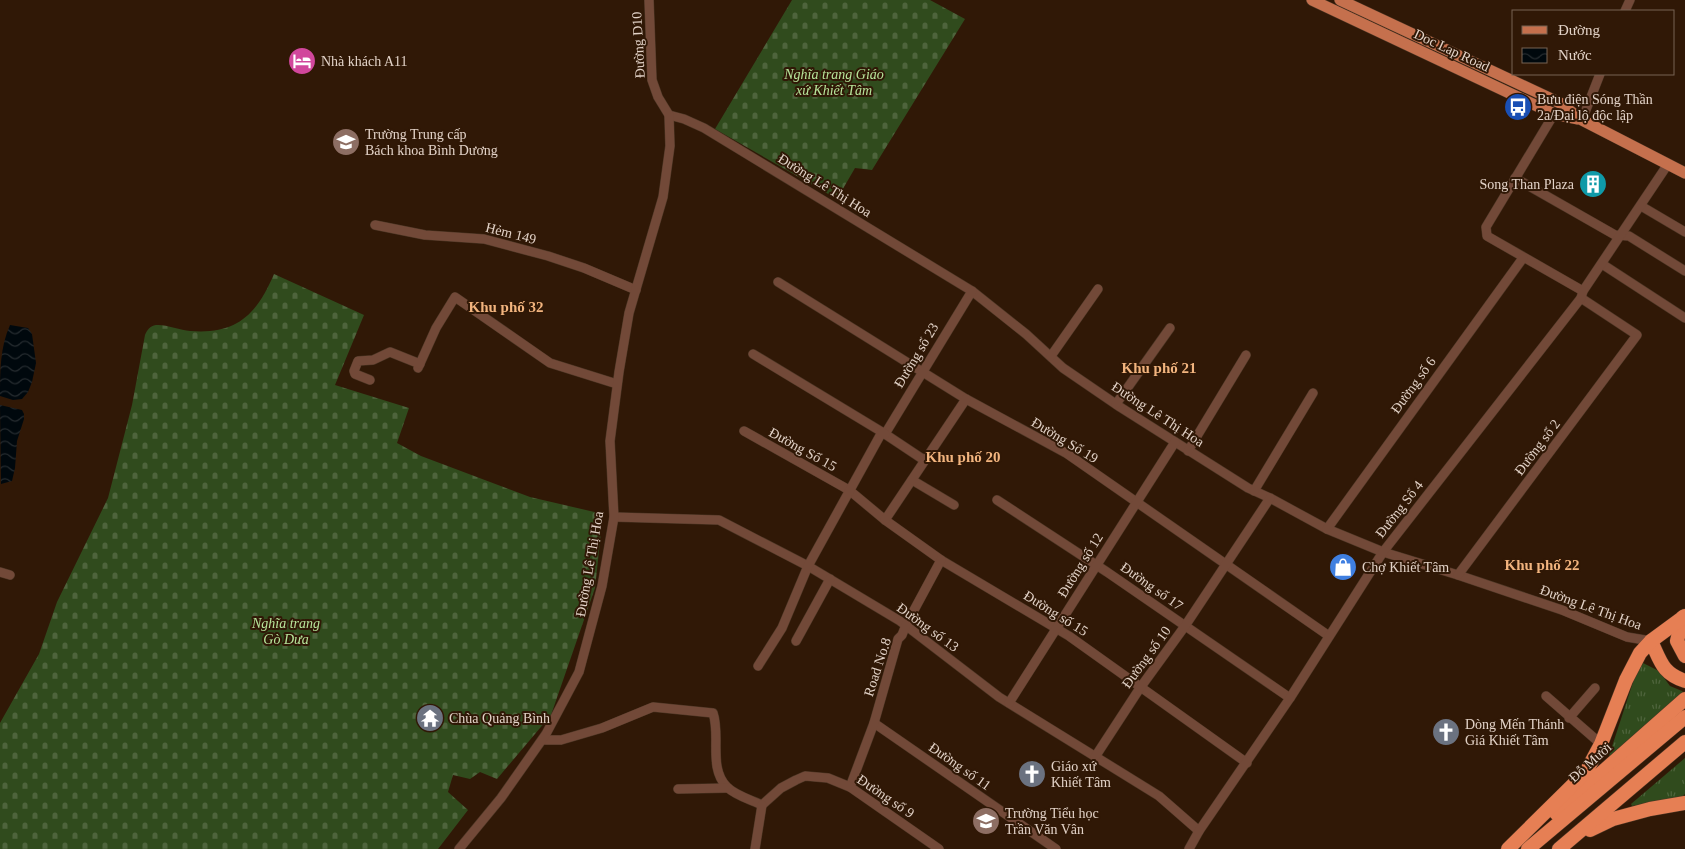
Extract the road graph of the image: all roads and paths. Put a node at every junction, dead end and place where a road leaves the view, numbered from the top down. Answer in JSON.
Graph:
{"nodes":[{"id":1,"x":650,"y":0,"type":"edge"},
{"id":2,"x":1312,"y":0,"type":"edge"},
{"id":3,"x":1340,"y":0,"type":"edge"},
{"id":4,"x":1600,"y":75,"type":"edge"},
{"id":5,"x":1554,"y":114,"type":"junction"},
{"id":6,"x":669,"y":115,"type":"junction"},
{"id":7,"x":1582,"y":120,"type":"junction"},
{"id":8,"x":1668,"y":164,"type":"junction"},
{"id":9,"x":1685,"y":173,"type":"edge"},
{"id":10,"x":1515,"y":178,"type":"junction"},
{"id":11,"x":1641,"y":206,"type":"junction"},
{"id":12,"x":375,"y":225,"type":"dead end"},
{"id":13,"x":1685,"y":232,"type":"edge"},
{"id":14,"x":1622,"y":236,"type":"junction"},
{"id":15,"x":1523,"y":258,"type":"junction"},
{"id":16,"x":1602,"y":264,"type":"junction"},
{"id":17,"x":1685,"y":271,"type":"edge"},
{"id":18,"x":778,"y":282,"type":"dead end"},
{"id":19,"x":1098,"y":289,"type":"dead end"},
{"id":20,"x":636,"y":290,"type":"junction"},
{"id":21,"x":972,"y":291,"type":"junction"},
{"id":22,"x":1582,"y":294,"type":"junction"},
{"id":23,"x":1685,"y":318,"type":"edge"},
{"id":24,"x":1170,"y":328,"type":"dead end"},
{"id":25,"x":753,"y":354,"type":"dead end"},
{"id":26,"x":1246,"y":355,"type":"dead end"},
{"id":27,"x":1051,"y":356,"type":"junction"},
{"id":28,"x":922,"y":373,"type":"junction"},
{"id":29,"x":370,"y":380,"type":"dead end"},
{"id":30,"x":617,"y":384,"type":"junction"},
{"id":31,"x":1313,"y":394,"type":"dead end"},
{"id":32,"x":966,"y":399,"type":"junction"},
{"id":33,"x":1116,"y":404,"type":"junction"},
{"id":34,"x":744,"y":431,"type":"dead end"},
{"id":35,"x":884,"y":433,"type":"junction"},
{"id":36,"x":1175,"y":442,"type":"junction"},
{"id":37,"x":1188,"y":451,"type":"junction"},
{"id":38,"x":924,"y":460,"type":"junction"},
{"id":39,"x":912,"y":480,"type":"junction"},
{"id":40,"x":849,"y":490,"type":"junction"},
{"id":41,"x":1254,"y":491,"type":"junction"},
{"id":42,"x":1270,"y":498,"type":"junction"},
{"id":43,"x":997,"y":500,"type":"dead end"},
{"id":44,"x":1136,"y":502,"type":"junction"},
{"id":45,"x":954,"y":505,"type":"dead end"},
{"id":46,"x":614,"y":517,"type":"junction"},
{"id":47,"x":885,"y":520,"type":"junction"},
{"id":48,"x":1326,"y":529,"type":"junction"},
{"id":49,"x":1383,"y":552,"type":"junction"},
{"id":50,"x":941,"y":560,"type":"junction"},
{"id":51,"x":1097,"y":565,"type":"junction"},
{"id":52,"x":1226,"y":565,"type":"junction"},
{"id":53,"x":808,"y":566,"type":"junction"},
{"id":54,"x":0,"y":572,"type":"edge"},
{"id":55,"x":10,"y":575,"type":"dead end"},
{"id":56,"x":1458,"y":575,"type":"junction"},
{"id":57,"x":830,"y":579,"type":"junction"},
{"id":58,"x":1684,"y":616,"type":"edge"},
{"id":59,"x":906,"y":625,"type":"junction"},
{"id":60,"x":1185,"y":626,"type":"junction"},
{"id":61,"x":1056,"y":628,"type":"junction"},
{"id":62,"x":1329,"y":636,"type":"junction"},
{"id":63,"x":796,"y":641,"type":"dead end"},
{"id":64,"x":1651,"y":641,"type":"junction"},
{"id":65,"x":1685,"y":656,"type":"edge"},
{"id":66,"x":758,"y":666,"type":"dead end"},
{"id":67,"x":1685,"y":681,"type":"edge"},
{"id":68,"x":1140,"y":688,"type":"junction"},
{"id":69,"x":1595,"y":688,"type":"dead end"},
{"id":70,"x":1546,"y":696,"type":"dead end"},
{"id":71,"x":1290,"y":698,"type":"junction"},
{"id":72,"x":1685,"y":699,"type":"edge"},
{"id":73,"x":1009,"y":703,"type":"junction"},
{"id":74,"x":1685,"y":717,"type":"edge"},
{"id":75,"x":1569,"y":718,"type":"junction"},
{"id":76,"x":874,"y":723,"type":"junction"},
{"id":77,"x":542,"y":740,"type":"junction"},
{"id":78,"x":1685,"y":742,"type":"edge"},
{"id":79,"x":1601,"y":744,"type":"junction"},
{"id":80,"x":1685,"y":752,"type":"edge"},
{"id":81,"x":1095,"y":757,"type":"junction"},
{"id":82,"x":1246,"y":762,"type":"junction"},
{"id":83,"x":850,"y":787,"type":"junction"},
{"id":84,"x":678,"y":788,"type":"dead end"},
{"id":85,"x":728,"y":788,"type":"junction"},
{"id":86,"x":1685,"y":803,"type":"edge"},
{"id":87,"x":762,"y":805,"type":"junction"},
{"id":88,"x":1601,"y":825,"type":"junction"},
{"id":89,"x":1199,"y":831,"type":"junction"},
{"id":90,"x":1577,"y":835,"type":"junction"},
{"id":91,"x":459,"y":849,"type":"edge"},
{"id":92,"x":755,"y":849,"type":"edge"},
{"id":93,"x":939,"y":849,"type":"edge"},
{"id":94,"x":1056,"y":849,"type":"edge"},
{"id":95,"x":1189,"y":849,"type":"edge"},
{"id":96,"x":1508,"y":849,"type":"edge"},
{"id":97,"x":1516,"y":849,"type":"edge"},
{"id":98,"x":1528,"y":849,"type":"edge"},
{"id":99,"x":1559,"y":849,"type":"edge"},
{"id":100,"x":1574,"y":849,"type":"edge"}],
"edges":[{"from":1,"to":6,"type":"street","name":"Đường D10"},
{"from":2,"to":5,"type":"main road","name":"Doc Lap Road"},
{"from":3,"to":7,"type":"main road","name":"Doc Lap Road"},
{"from":4,"to":7,"type":"street"},
{"from":5,"to":7,"type":"main road","name":"Doc Lap Road"},
{"from":5,"to":10,"type":"street"},
{"from":6,"to":20,"type":"street","name":"Đường Lê Thị Hoa"},
{"from":6,"to":21,"type":"street","name":"Đường Lê Thị Hoa"},
{"from":7,"to":8,"type":"main road"},
{"from":8,"to":9,"type":"main road"},
{"from":8,"to":11,"type":"street","name":"Đường Số 4"},
{"from":10,"to":14,"type":"street"},
{"from":10,"to":15,"type":"street"},
{"from":11,"to":13,"type":"street"},
{"from":11,"to":14,"type":"street","name":"Đường Số 4"},
{"from":12,"to":20,"type":"street","name":"Hẻm 149"},
{"from":14,"to":16,"type":"street","name":"Đường Số 4"},
{"from":14,"to":17,"type":"street"},
{"from":15,"to":22,"type":"street"},
{"from":15,"to":48,"type":"street","name":"Đường số 6"},
{"from":16,"to":22,"type":"street","name":"Đường Số 4"},
{"from":16,"to":23,"type":"street"},
{"from":18,"to":28,"type":"street","name":"Đường Số 19"},
{"from":19,"to":27,"type":"street"},
{"from":20,"to":30,"type":"street","name":"Đường Lê Thị Hoa"},
{"from":21,"to":27,"type":"street","name":"Đường Lê Thị Hoa"},
{"from":21,"to":28,"type":"street","name":"Đường số 23"},
{"from":22,"to":49,"type":"street","name":"Đường Số 4"},
{"from":22,"to":56,"type":"street","name":"Đường số 2"},
{"from":24,"to":33,"type":"street"},
{"from":25,"to":35,"type":"street"},
{"from":26,"to":37,"type":"street"},
{"from":27,"to":33,"type":"street","name":"Đường Lê Thị Hoa"},
{"from":28,"to":32,"type":"street","name":"Đường Số 19"},
{"from":28,"to":35,"type":"street","name":"Đường số 23"},
{"from":29,"to":30,"type":"street"},
{"from":30,"to":46,"type":"street","name":"Đường Lê Thị Hoa"},
{"from":31,"to":41,"type":"street"},
{"from":32,"to":38,"type":"street"},
{"from":32,"to":44,"type":"street","name":"Đường Số 19"},
{"from":33,"to":36,"type":"street","name":"Đường Lê Thị Hoa"},
{"from":34,"to":40,"type":"street","name":"Đường Số 15"},
{"from":35,"to":38,"type":"street"},
{"from":35,"to":40,"type":"street","name":"Đường số 23"},
{"from":36,"to":37,"type":"street","name":"Đường Lê Thị Hoa"},
{"from":36,"to":44,"type":"street","name":"Đường số 12"},
{"from":37,"to":41,"type":"street","name":"Đường Lê Thị Hoa"},
{"from":38,"to":39,"type":"street"},
{"from":39,"to":45,"type":"street"},
{"from":39,"to":47,"type":"street"},
{"from":40,"to":47,"type":"street","name":"Đường số 15"},
{"from":40,"to":53,"type":"street","name":"Đường số 23"},
{"from":41,"to":42,"type":"street","name":"Đường Lê Thị Hoa"},
{"from":42,"to":48,"type":"street","name":"Đường Lê Thị Hoa"},
{"from":42,"to":52,"type":"street","name":"Đường số 10"},
{"from":43,"to":51,"type":"street","name":"Đường số 17"},
{"from":44,"to":51,"type":"street","name":"Đường số 12"},
{"from":44,"to":52,"type":"street","name":"Đường Số 19"},
{"from":46,"to":53,"type":"street","name":"Đường số 13"},
{"from":46,"to":77,"type":"street","name":"Đường Lê Thị Hoa"},
{"from":47,"to":50,"type":"street","name":"Đường số 15"},
{"from":48,"to":49,"type":"street","name":"Đường Lê Thị Hoa"},
{"from":49,"to":56,"type":"street","name":"Đường Lê Thị Hoa"},
{"from":49,"to":62,"type":"street","name":"Đường Số 4"},
{"from":50,"to":59,"type":"street","name":"Road No.8"},
{"from":50,"to":61,"type":"street","name":"Đường số 15"},
{"from":51,"to":60,"type":"street","name":"Đường số 17"},
{"from":51,"to":61,"type":"street","name":"Đường số 12"},
{"from":52,"to":60,"type":"street","name":"Đường số 10"},
{"from":52,"to":62,"type":"street","name":"Đường Số 19"},
{"from":53,"to":57,"type":"street","name":"Đường số 13"},
{"from":53,"to":66,"type":"street","name":"Đường số 23"},
{"from":54,"to":55,"type":"street"},
{"from":56,"to":64,"type":"street","name":"Đường Lê Thị Hoa"},
{"from":57,"to":59,"type":"street","name":"Đường số 13"},
{"from":57,"to":63,"type":"street"},
{"from":58,"to":64,"type":"highway"},
{"from":58,"to":65,"type":"highway"},
{"from":59,"to":73,"type":"street","name":"Đường số 13"},
{"from":59,"to":76,"type":"street","name":"Road No.8"},
{"from":60,"to":68,"type":"street","name":"Đường số 10"},
{"from":60,"to":71,"type":"street","name":"Đường số 17"},
{"from":61,"to":68,"type":"street","name":"Đường số 15"},
{"from":61,"to":73,"type":"street","name":"Đường số 12"},
{"from":62,"to":71,"type":"street","name":"Đường Số 4"},
{"from":64,"to":67,"type":"highway"},
{"from":64,"to":79,"type":"highway"},
{"from":68,"to":81,"type":"street","name":"Đường số 10"},
{"from":68,"to":82,"type":"street","name":"Đường số 15"},
{"from":69,"to":75,"type":"street"},
{"from":70,"to":75,"type":"street"},
{"from":71,"to":82,"type":"street","name":"Đường Số 4"},
{"from":72,"to":97,"type":"highway","name":"Đỗ Mười"},
{"from":73,"to":81,"type":"street","name":"Đường số 13"},
{"from":74,"to":98,"type":"highway","name":"Đỗ Mười"},
{"from":75,"to":79,"type":"street"},
{"from":76,"to":83,"type":"street","name":"Road No.8"},
{"from":76,"to":94,"type":"street","name":"Đường số 11"},
{"from":77,"to":85,"type":"street"},
{"from":77,"to":91,"type":"street","name":"Đường Lê Thị Hoa"},
{"from":78,"to":90,"type":"highway"},
{"from":79,"to":96,"type":"highway"},
{"from":80,"to":88,"type":"highway"},
{"from":81,"to":89,"type":"street","name":"Đường số 13"},
{"from":82,"to":89,"type":"street","name":"Đường Số 4"},
{"from":83,"to":87,"type":"street","name":"Đường số 9"},
{"from":83,"to":93,"type":"street","name":"Đường số 9"},
{"from":84,"to":85,"type":"street"},
{"from":85,"to":87,"type":"street"},
{"from":86,"to":88,"type":"highway"},
{"from":87,"to":92,"type":"street"},
{"from":88,"to":90,"type":"highway"},
{"from":88,"to":100,"type":"highway"},
{"from":89,"to":95,"type":"street","name":"Đường Số 4"},
{"from":90,"to":99,"type":"highway"}]}
